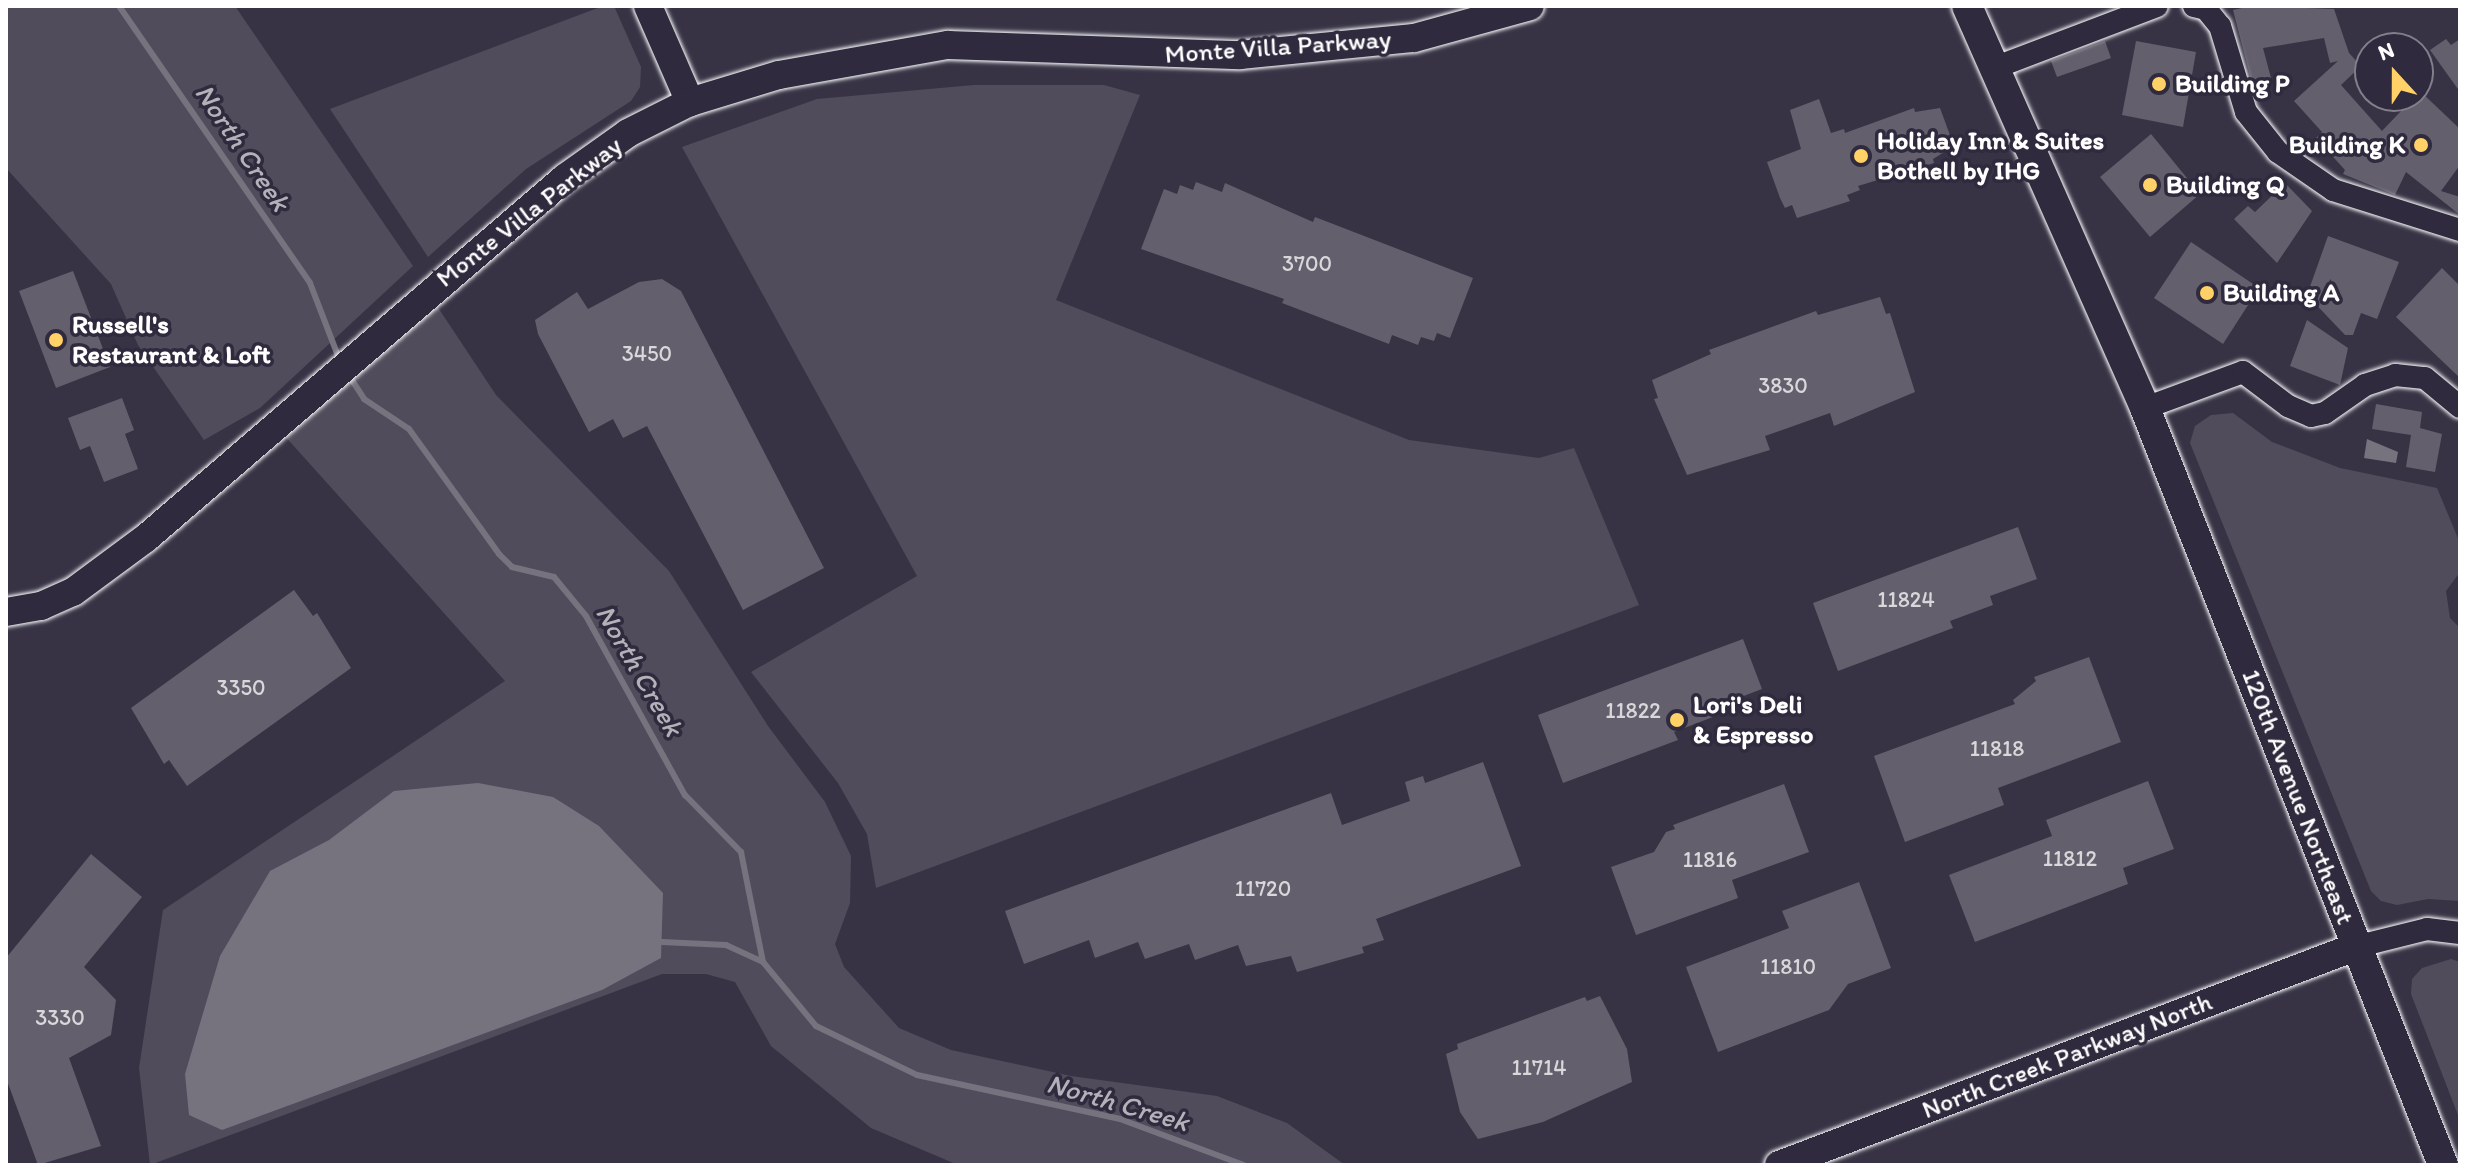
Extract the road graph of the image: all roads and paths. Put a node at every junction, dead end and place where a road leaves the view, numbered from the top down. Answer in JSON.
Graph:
{"nodes":[{"id":1,"x":648,"y":6,"type":"edge"},
{"id":2,"x":1530,"y":6,"type":"edge"},
{"id":3,"x":1967,"y":6,"type":"edge"},
{"id":4,"x":2157,"y":6,"type":"edge"},
{"id":5,"x":2194,"y":6,"type":"edge"},
{"id":6,"x":1994,"y":68,"type":"junction"},
{"id":7,"x":690,"y":102,"type":"junction"},
{"id":8,"x":2460,"y":230,"type":"edge"},
{"id":9,"x":2460,"y":407,"type":"edge"},
{"id":10,"x":2149,"y":418,"type":"junction"},
{"id":11,"x":6,"y":612,"type":"edge"},
{"id":12,"x":2460,"y":933,"type":"edge"},
{"id":13,"x":2355,"y":947,"type":"junction"},
{"id":14,"x":1779,"y":1165,"type":"edge"},
{"id":15,"x":2443,"y":1165,"type":"edge"}],
"edges":[{"from":1,"to":7,"type":"street"},
{"from":2,"to":7,"type":"street","name":"Monte Villa Parkway"},
{"from":3,"to":6,"type":"main road","name":"120th Avenue Northeast"},
{"from":4,"to":6,"type":"street"},
{"from":5,"to":8,"type":"street"},
{"from":6,"to":10,"type":"main road","name":"120th Avenue Northeast"},
{"from":7,"to":11,"type":"street","name":"Monte Villa Parkway"},
{"from":9,"to":10,"type":"street"},
{"from":10,"to":13,"type":"main road","name":"120th Avenue Northeast"},
{"from":12,"to":13,"type":"street"},
{"from":13,"to":14,"type":"street","name":"North Creek Parkway North"},
{"from":13,"to":15,"type":"main road","name":"120th Avenue Northeast"}]}
